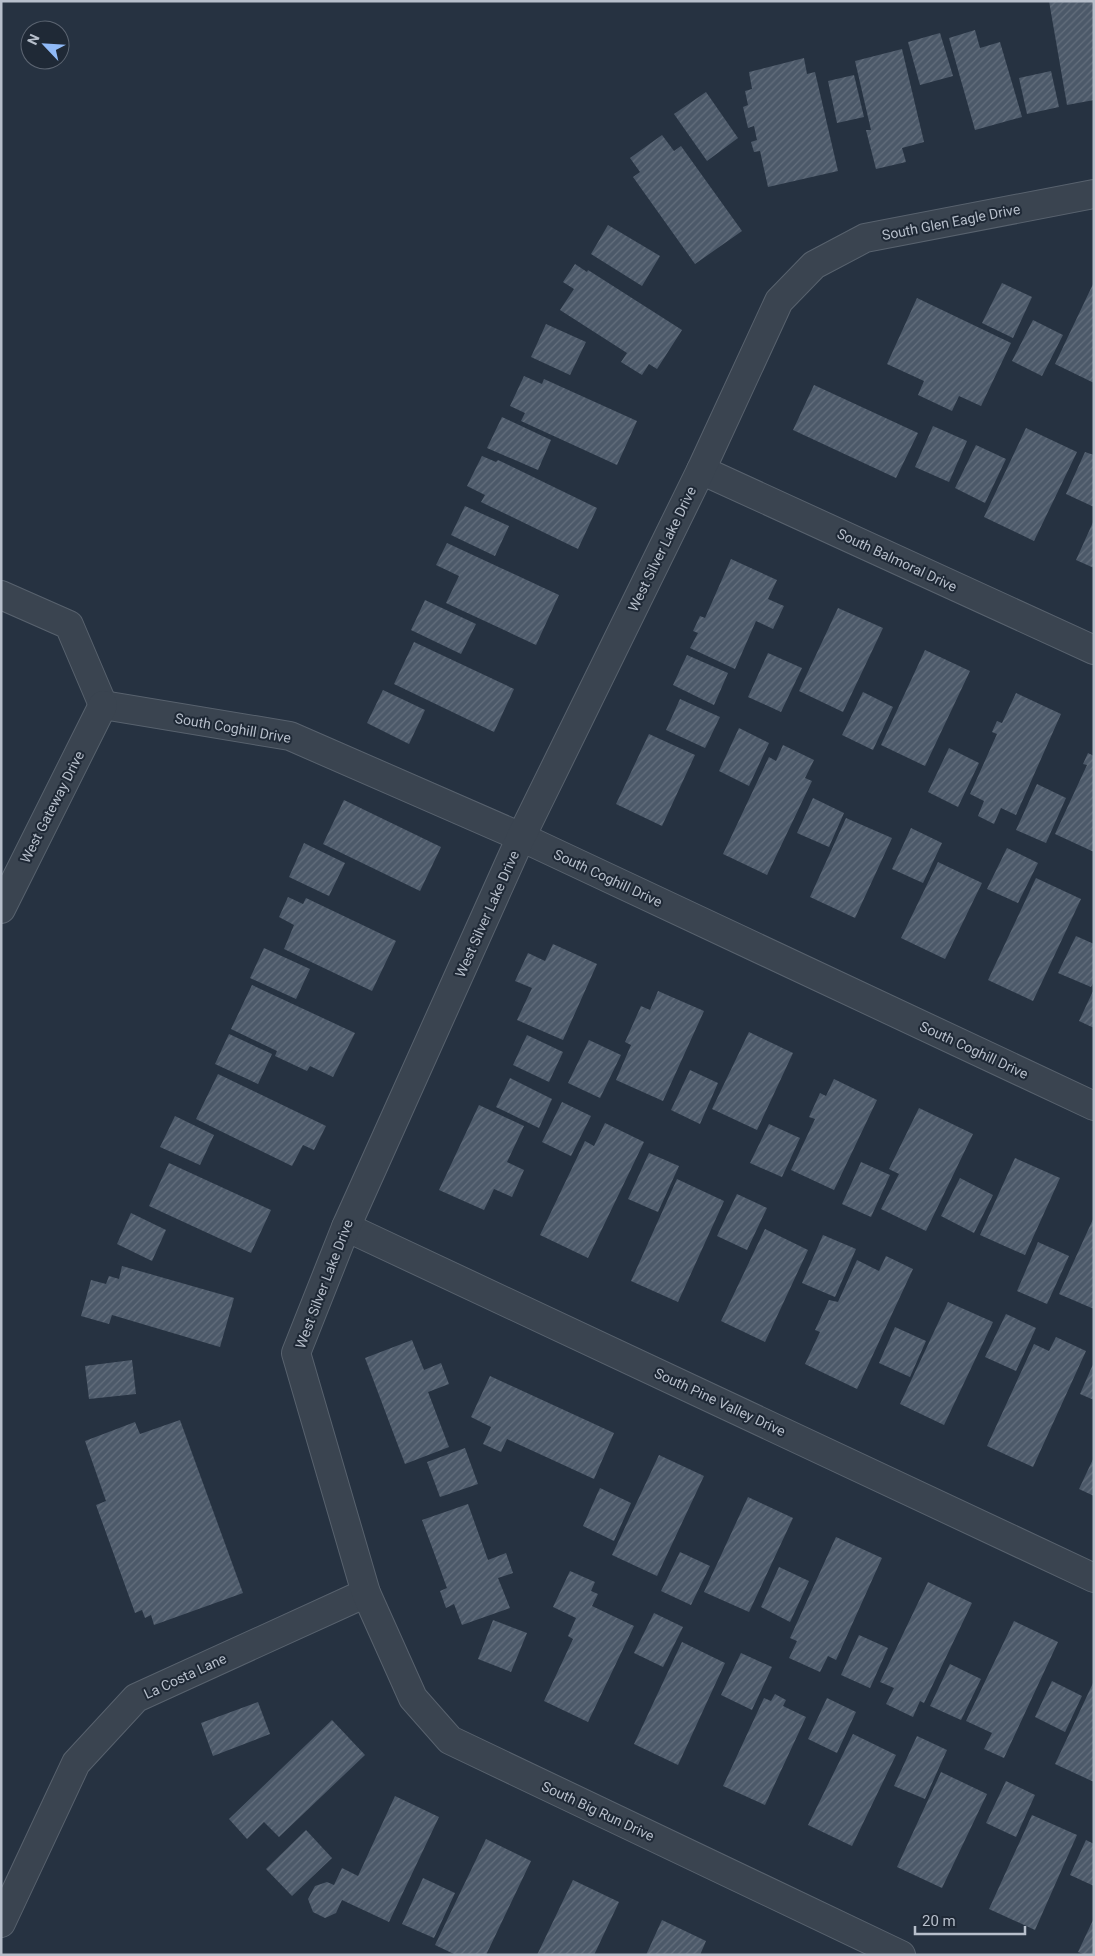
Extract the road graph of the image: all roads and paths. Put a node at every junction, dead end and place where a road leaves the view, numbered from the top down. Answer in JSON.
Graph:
{"nodes":[{"id":1,"x":1094,"y":194,"type":"edge"},
{"id":2,"x":814,"y":265,"type":"joint"},
{"id":3,"x":701,"y":470,"type":"junction"},
{"id":4,"x":1,"y":595,"type":"edge"},
{"id":5,"x":1094,"y":650,"type":"edge"},
{"id":6,"x":103,"y":705,"type":"junction"},
{"id":7,"x":521,"y":837,"type":"junction"},
{"id":8,"x":1,"y":909,"type":"edge"},
{"id":9,"x":1094,"y":1106,"type":"edge"},
{"id":10,"x":346,"y":1227,"type":"junction"},
{"id":11,"x":1094,"y":1578,"type":"edge"},
{"id":12,"x":366,"y":1593,"type":"junction"},
{"id":13,"x":1,"y":1923,"type":"edge"},
{"id":14,"x":901,"y":1955,"type":"edge"}],
"edges":[{"from":1,"to":2,"type":"street","name":"South Glen Eagle Drive"},
{"from":2,"to":3,"type":"street","name":"West Silver Lake Drive"},
{"from":3,"to":5,"type":"street","name":"South Balmoral Drive"},
{"from":3,"to":7,"type":"street","name":"West Silver Lake Drive"},
{"from":4,"to":6,"type":"street"},
{"from":6,"to":7,"type":"street","name":"South Coghill Drive"},
{"from":6,"to":8,"type":"street","name":"West Gateway Drive"},
{"from":7,"to":9,"type":"street","name":"South Coghill Drive"},
{"from":7,"to":10,"type":"street","name":"West Silver Lake Drive"},
{"from":10,"to":11,"type":"street","name":"South Pine Valley Drive"},
{"from":10,"to":12,"type":"street","name":"West Silver Lake Drive"},
{"from":12,"to":13,"type":"street","name":"La Costa Lane"},
{"from":12,"to":14,"type":"street","name":"South Big Run Drive"}]}
